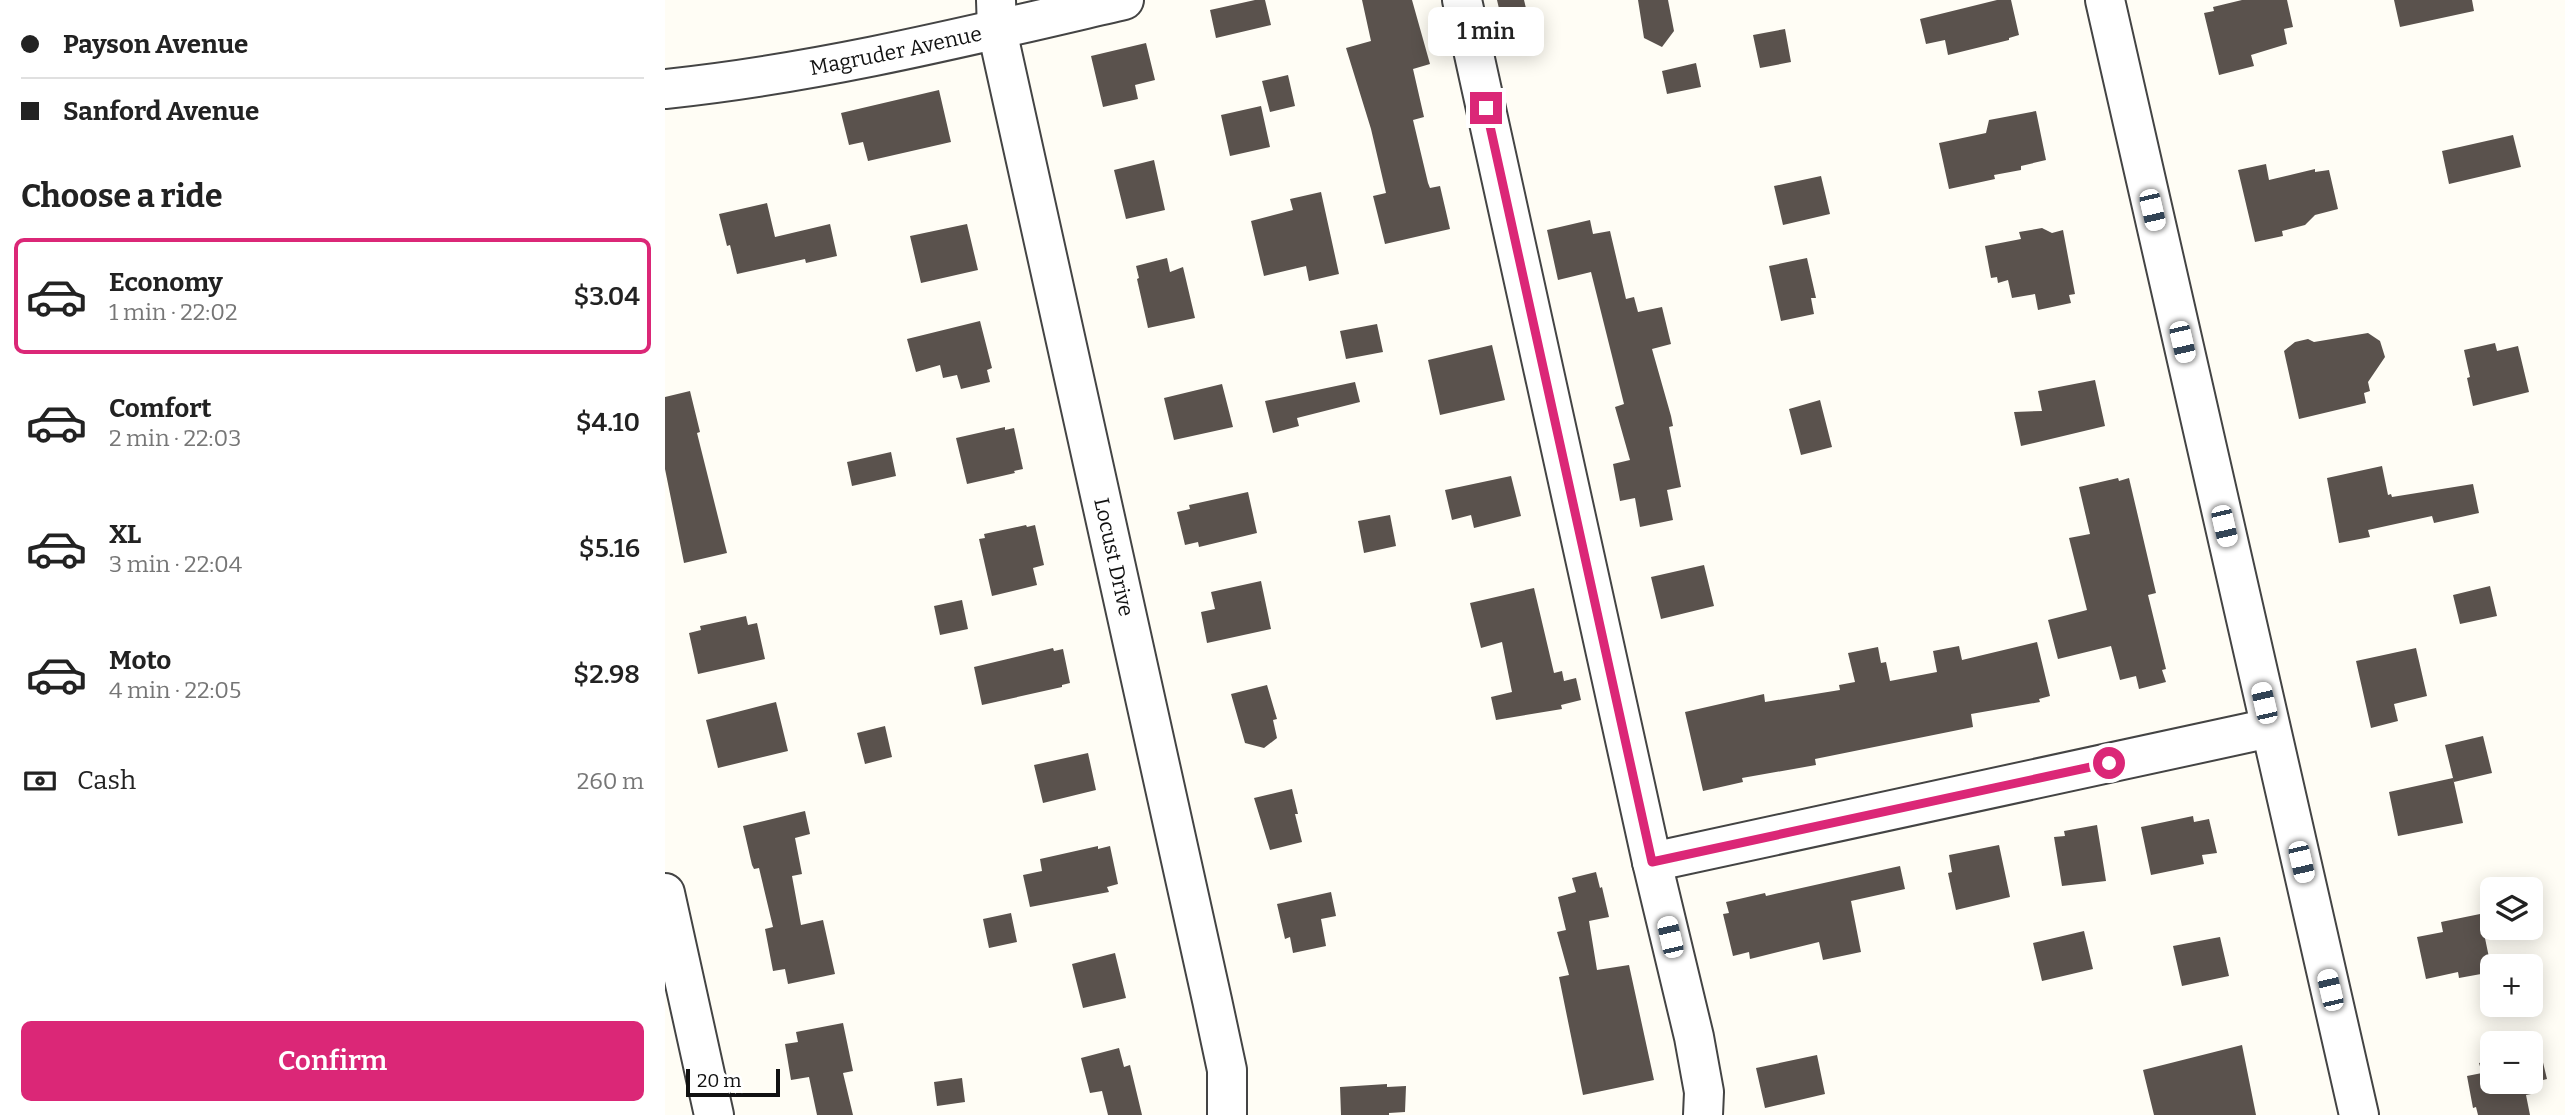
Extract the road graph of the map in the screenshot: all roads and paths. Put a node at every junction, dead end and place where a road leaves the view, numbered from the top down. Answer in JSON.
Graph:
{"nodes":[{"id":1,"x":1124,"y":0,"type":"edge"},
{"id":2,"x":1462,"y":0,"type":"edge"},
{"id":3,"x":2105,"y":0,"type":"edge"},
{"id":4,"x":997,"y":15,"type":"edge"},
{"id":5,"x":665,"y":89,"type":"edge"},
{"id":6,"x":2270,"y":728,"type":"junction"},
{"id":7,"x":1652,"y":862,"type":"junction"},
{"id":8,"x":665,"y":893,"type":"edge"},
{"id":9,"x":714,"y":1115,"type":"edge"},
{"id":10,"x":1227,"y":1115,"type":"edge"},
{"id":11,"x":1703,"y":1115,"type":"edge"},
{"id":12,"x":2359,"y":1115,"type":"edge"}],
"edges":[{"from":1,"to":4,"type":"street","name":"Magruder Avenue"},
{"from":2,"to":7,"type":"street"},
{"from":3,"to":6,"type":"street"},
{"from":4,"to":5,"type":"street","name":"Magruder Avenue"},
{"from":4,"to":10,"type":"street","name":"Locust Drive"},
{"from":6,"to":7,"type":"street"},
{"from":6,"to":12,"type":"street"},
{"from":7,"to":11,"type":"street"},
{"from":8,"to":9,"type":"street"}]}
